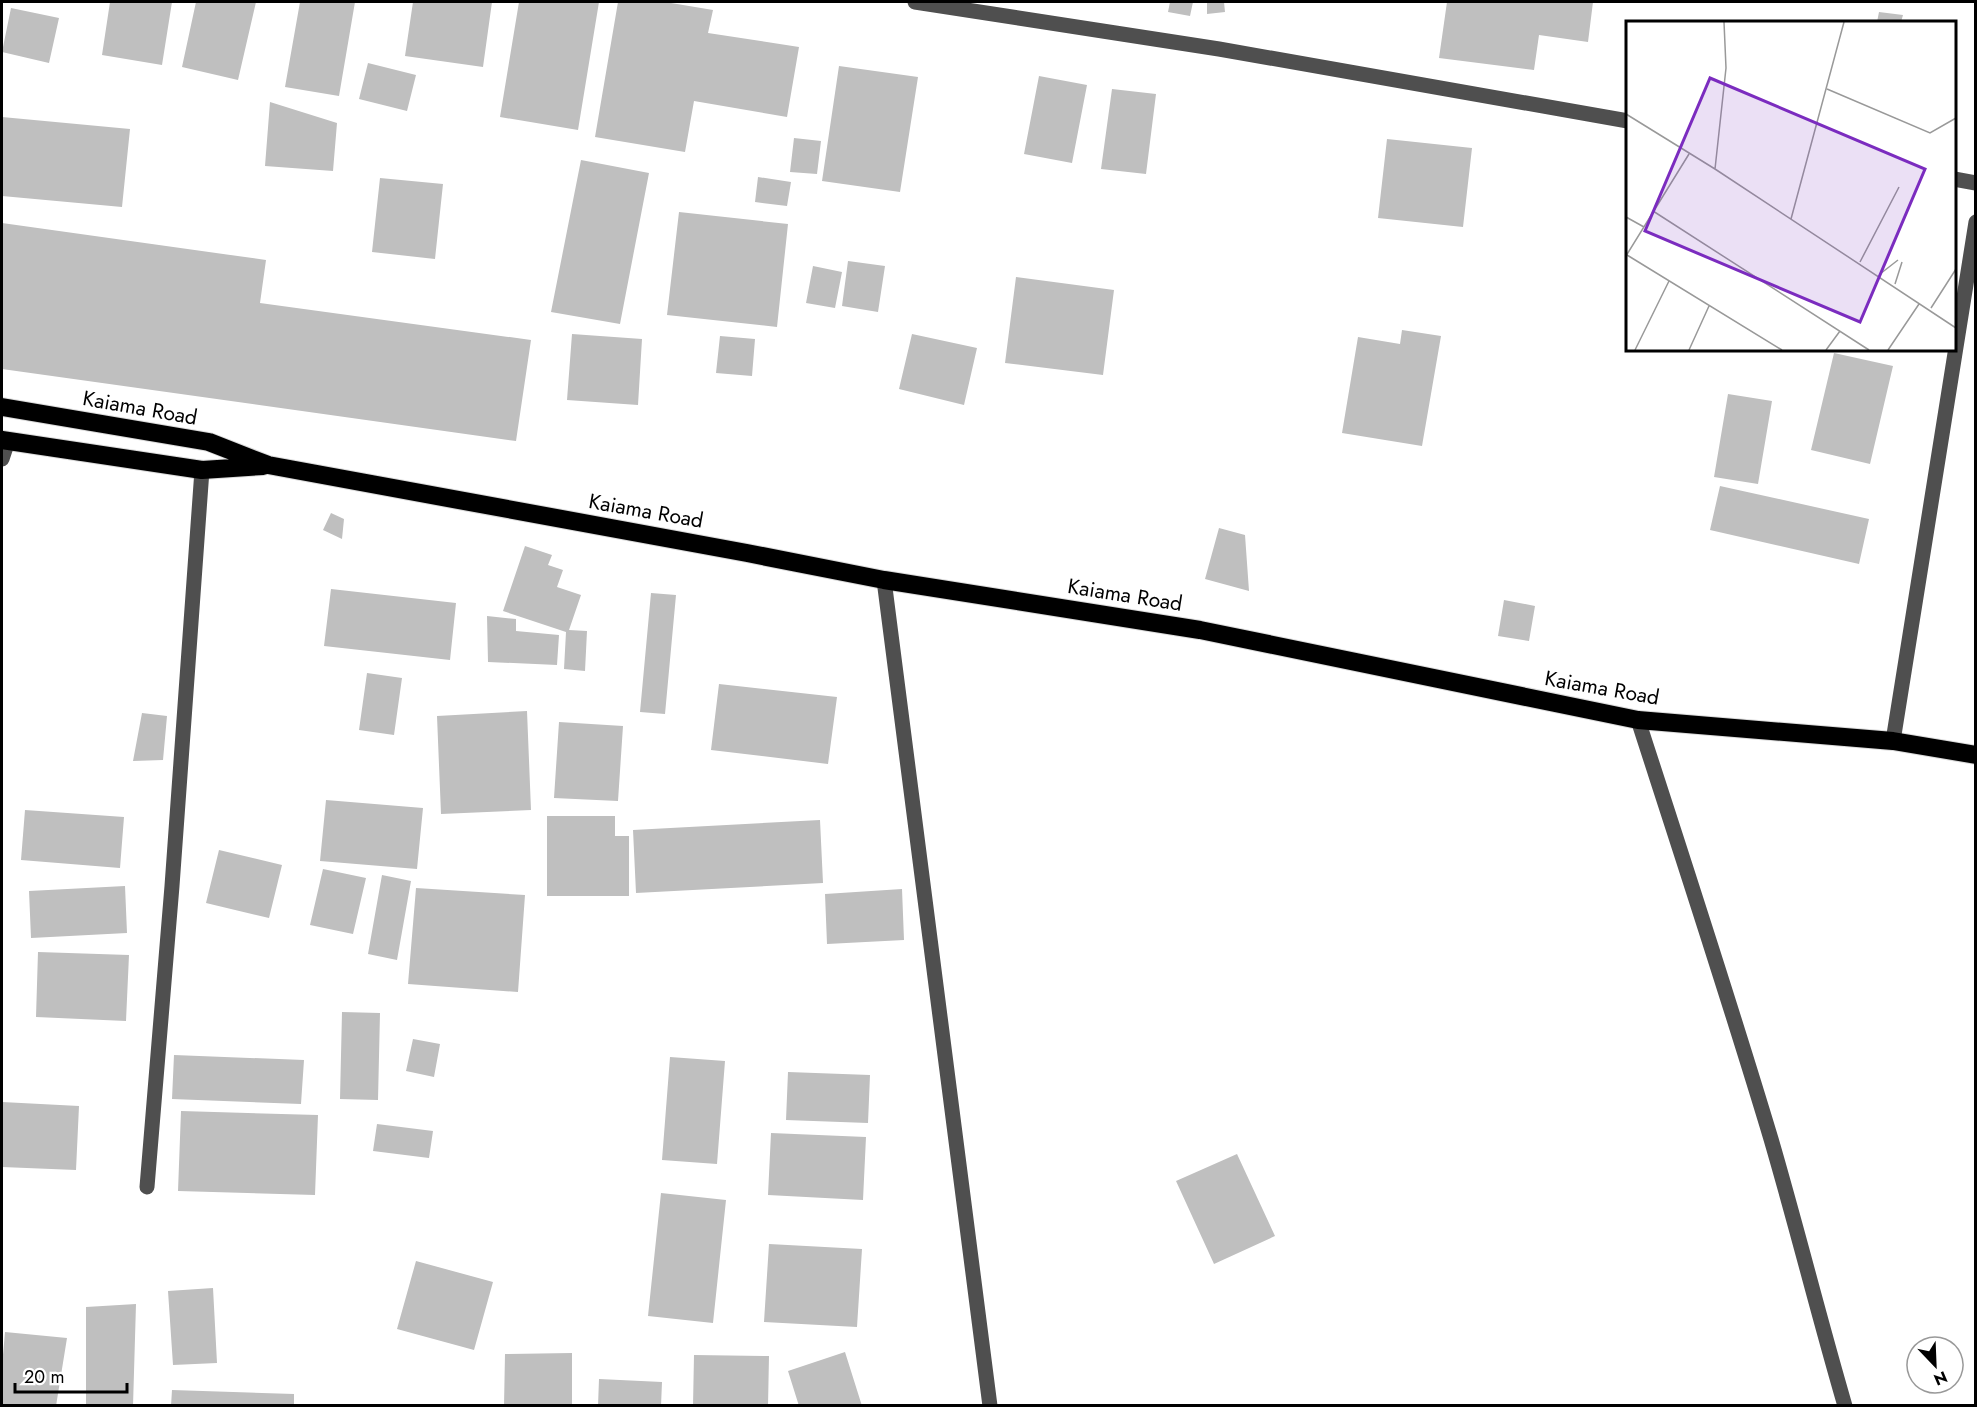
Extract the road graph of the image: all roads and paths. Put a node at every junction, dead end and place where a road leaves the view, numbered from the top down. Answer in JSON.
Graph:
{"nodes":[{"id":1,"x":915,"y":2,"type":"edge"},
{"id":2,"x":1626,"y":121,"type":"edge"},
{"id":3,"x":1956,"y":179,"type":"edge"},
{"id":4,"x":1976,"y":183,"type":"edge"},
{"id":5,"x":1976,"y":222,"type":"edge"},
{"id":6,"x":1956,"y":347,"type":"edge"},
{"id":7,"x":1955,"y":351,"type":"edge"},
{"id":8,"x":2,"y":407,"type":"edge"},
{"id":9,"x":5,"y":441,"type":"edge"},
{"id":10,"x":2,"y":459,"type":"edge"},
{"id":11,"x":268,"y":465,"type":"junction"},
{"id":12,"x":202,"y":470,"type":"junction"},
{"id":13,"x":884,"y":580,"type":"junction"},
{"id":14,"x":1638,"y":720,"type":"junction"},
{"id":15,"x":1893,"y":741,"type":"junction"},
{"id":16,"x":1976,"y":755,"type":"edge"},
{"id":17,"x":147,"y":1187,"type":"dead end"},
{"id":18,"x":990,"y":1406,"type":"edge"},
{"id":19,"x":1845,"y":1406,"type":"edge"}],
"edges":[{"from":1,"to":2,"type":"street"},
{"from":3,"to":4,"type":"street"},
{"from":5,"to":6,"type":"street"},
{"from":7,"to":15,"type":"street"},
{"from":8,"to":11,"type":"highway","name":"Kaiama Road"},
{"from":9,"to":10,"type":"street"},
{"from":9,"to":12,"type":"highway","name":"Kaiama Road"},
{"from":11,"to":12,"type":"highway","name":"Kaiama Road"},
{"from":11,"to":13,"type":"highway","name":"Kaiama Road"},
{"from":12,"to":17,"type":"street"},
{"from":13,"to":14,"type":"highway","name":"Kaiama Road"},
{"from":13,"to":18,"type":"street"},
{"from":14,"to":15,"type":"highway","name":"Kaiama Road"},
{"from":14,"to":19,"type":"street"},
{"from":15,"to":16,"type":"highway","name":"Kaiama Road"}]}
